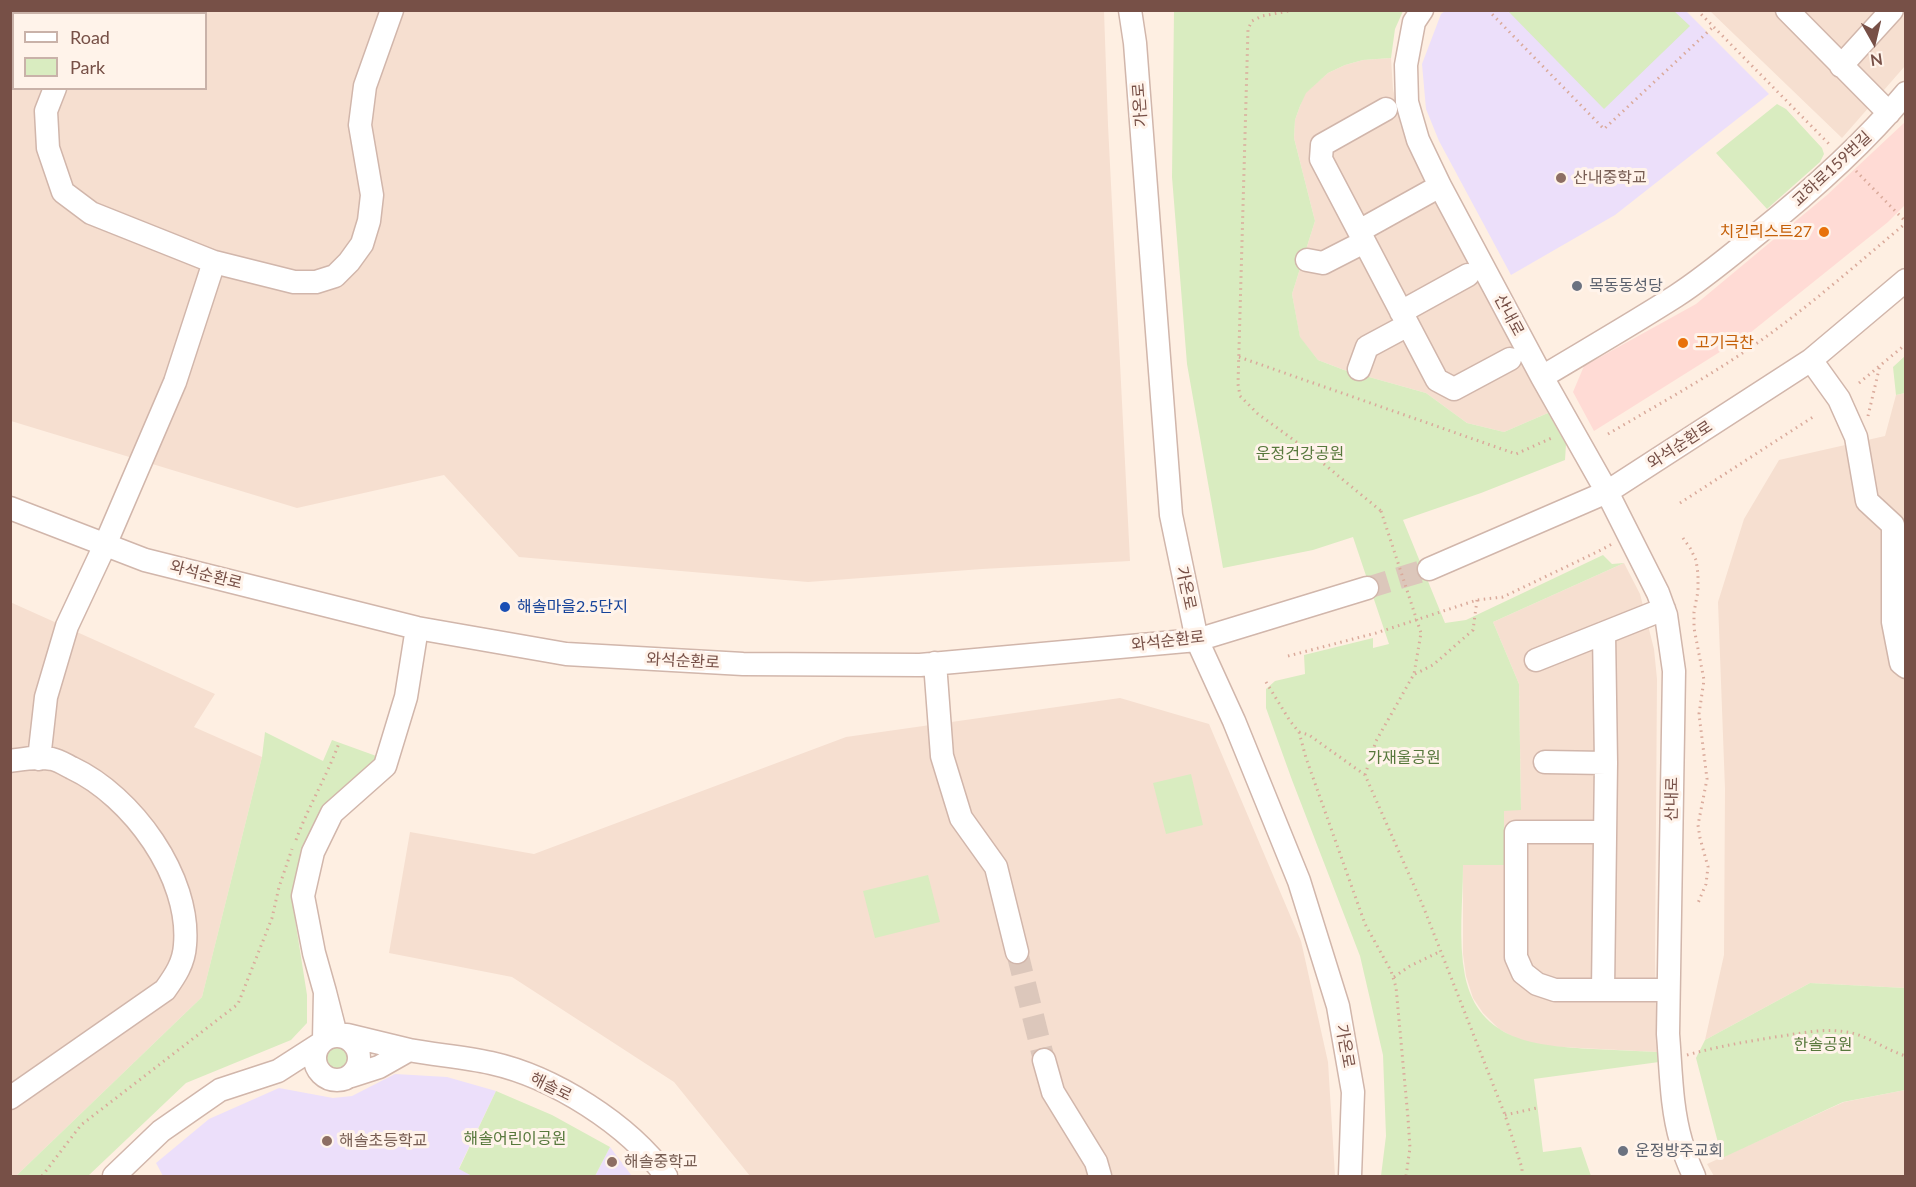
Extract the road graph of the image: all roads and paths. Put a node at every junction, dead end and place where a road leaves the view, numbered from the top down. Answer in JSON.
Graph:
{"nodes":[{"id":1,"x":392,"y":10,"type":"edge"},
{"id":2,"x":1130,"y":10,"type":"edge"},
{"id":3,"x":1294,"y":10,"type":"edge"},
{"id":4,"x":1422,"y":10,"type":"edge"},
{"id":5,"x":1488,"y":10,"type":"edge"},
{"id":6,"x":1697,"y":10,"type":"edge"},
{"id":7,"x":1787,"y":10,"type":"edge"},
{"id":8,"x":1892,"y":10,"type":"edge"},
{"id":9,"x":1713,"y":27,"type":"junction"},
{"id":10,"x":1841,"y":66,"type":"junction"},
{"id":11,"x":54,"y":90,"type":"edge"},
{"id":12,"x":1905,"y":93,"type":"edge"},
{"id":13,"x":1386,"y":109,"type":"dead end"},
{"id":14,"x":1889,"y":113,"type":"junction"},
{"id":15,"x":1839,"y":154,"type":"dead end"},
{"id":16,"x":1850,"y":165,"type":"dead end"},
{"id":17,"x":1440,"y":186,"type":"junction"},
{"id":18,"x":1905,"y":222,"type":"edge"},
{"id":19,"x":1361,"y":237,"type":"junction"},
{"id":20,"x":1307,"y":260,"type":"dead end"},
{"id":21,"x":214,"y":262,"type":"junction"},
{"id":22,"x":1468,"y":275,"type":"dead end"},
{"id":23,"x":1905,"y":280,"type":"edge"},
{"id":24,"x":1405,"y":318,"type":"junction"},
{"id":25,"x":1905,"y":344,"type":"edge"},
{"id":26,"x":1239,"y":356,"type":"junction"},
{"id":27,"x":1510,"y":359,"type":"dead end"},
{"id":28,"x":1811,"y":360,"type":"junction"},
{"id":29,"x":1359,"y":369,"type":"dead end"},
{"id":30,"x":1542,"y":377,"type":"junction"},
{"id":31,"x":1859,"y":383,"type":"dead end"},
{"id":32,"x":1816,"y":415,"type":"dead end"},
{"id":33,"x":1608,"y":434,"type":"dead end"},
{"id":34,"x":1556,"y":436,"type":"dead end"},
{"id":35,"x":1607,"y":492,"type":"junction"},
{"id":36,"x":1680,"y":503,"type":"dead end"},
{"id":37,"x":10,"y":508,"type":"edge"},
{"id":38,"x":1683,"y":538,"type":"dead end"},
{"id":39,"x":1616,"y":541,"type":"dead end"},
{"id":40,"x":105,"y":545,"type":"junction"},
{"id":41,"x":1429,"y":569,"type":"tunnel mouth"},
{"id":42,"x":1367,"y":588,"type":"tunnel mouth"},
{"id":43,"x":1477,"y":600,"type":"junction"},
{"id":44,"x":1664,"y":609,"type":"junction"},
{"id":45,"x":417,"y":628,"type":"junction"},
{"id":46,"x":1604,"y":633,"type":"junction"},
{"id":47,"x":1197,"y":640,"type":"junction"},
{"id":48,"x":1288,"y":656,"type":"dead end"},
{"id":49,"x":1536,"y":660,"type":"dead end"},
{"id":50,"x":935,"y":663,"type":"junction"},
{"id":51,"x":1905,"y":667,"type":"edge"},
{"id":52,"x":1414,"y":674,"type":"junction"},
{"id":53,"x":1266,"y":682,"type":"dead end"},
{"id":54,"x":1299,"y":732,"type":"junction"},
{"id":55,"x":339,"y":743,"type":"dead end"},
{"id":56,"x":39,"y":759,"type":"junction"},
{"id":57,"x":10,"y":761,"type":"edge"},
{"id":58,"x":1545,"y":762,"type":"dead end"},
{"id":59,"x":1606,"y":763,"type":"junction"},
{"id":60,"x":1365,"y":776,"type":"junction"},
{"id":61,"x":1605,"y":832,"type":"junction"},
{"id":62,"x":1698,"y":903,"type":"dead end"},
{"id":63,"x":1017,"y":952,"type":"tunnel mouth"},
{"id":64,"x":1439,"y":952,"type":"junction"},
{"id":65,"x":1393,"y":977,"type":"junction"},
{"id":66,"x":1603,"y":990,"type":"junction"},
{"id":67,"x":1668,"y":990,"type":"junction"},
{"id":68,"x":326,"y":1040,"type":"junction"},
{"id":69,"x":409,"y":1050,"type":"junction"},
{"id":70,"x":1905,"y":1056,"type":"edge"},
{"id":71,"x":1044,"y":1060,"type":"tunnel mouth"},
{"id":72,"x":1670,"y":1061,"type":"junction"},
{"id":73,"x":278,"y":1071,"type":"junction"},
{"id":74,"x":340,"y":1077,"type":"junction"},
{"id":75,"x":10,"y":1098,"type":"edge"},
{"id":76,"x":1537,"y":1108,"type":"dead end"},
{"id":77,"x":1505,"y":1115,"type":"junction"},
{"id":78,"x":42,"y":1176,"type":"edge"},
{"id":79,"x":114,"y":1176,"type":"edge"},
{"id":80,"x":666,"y":1176,"type":"edge"},
{"id":81,"x":1100,"y":1176,"type":"edge"},
{"id":82,"x":1350,"y":1176,"type":"edge"},
{"id":83,"x":1406,"y":1176,"type":"edge"},
{"id":84,"x":1522,"y":1176,"type":"edge"},
{"id":85,"x":1694,"y":1176,"type":"edge"}],
"edges":[{"from":1,"to":21,"type":"street"},
{"from":2,"to":47,"type":"street","name":"가온로"},
{"from":3,"to":26,"type":"path"},
{"from":4,"to":17,"type":"street","name":"산내로"},
{"from":5,"to":9,"type":"path"},
{"from":6,"to":9,"type":"path"},
{"from":7,"to":10,"type":"street"},
{"from":8,"to":10,"type":"street"},
{"from":9,"to":15,"type":"path"},
{"from":10,"to":14,"type":"street"},
{"from":11,"to":21,"type":"street"},
{"from":12,"to":14,"type":"street","name":"교하로159번길"},
{"from":13,"to":19,"type":"street"},
{"from":14,"to":30,"type":"street","name":"교하로159번길"},
{"from":16,"to":18,"type":"path"},
{"from":17,"to":19,"type":"street"},
{"from":17,"to":30,"type":"street","name":"산내로"},
{"from":18,"to":33,"type":"path"},
{"from":19,"to":20,"type":"street"},
{"from":19,"to":24,"type":"street"},
{"from":21,"to":40,"type":"street"},
{"from":22,"to":24,"type":"street"},
{"from":23,"to":28,"type":"street","name":"와석순환로"},
{"from":24,"to":27,"type":"street"},
{"from":24,"to":29,"type":"street"},
{"from":25,"to":31,"type":"path"},
{"from":26,"to":34,"type":"path"},
{"from":26,"to":52,"type":"path","bridge":true},
{"from":28,"to":35,"type":"street","name":"와석순환로"},
{"from":28,"to":51,"type":"street"},
{"from":30,"to":35,"type":"street","name":"산내로"},
{"from":32,"to":36,"type":"path"},
{"from":35,"to":41,"type":"street","name":"와석순환로"},
{"from":35,"to":44,"type":"street","name":"산내로"},
{"from":37,"to":40,"type":"street","name":"와석순환로"},
{"from":38,"to":62,"type":"path"},
{"from":39,"to":43,"type":"path"},
{"from":40,"to":45,"type":"street","name":"와석순환로"},
{"from":40,"to":56,"type":"street"},
{"from":42,"to":47,"type":"street","name":"와석순환로"},
{"from":43,"to":48,"type":"path"},
{"from":43,"to":52,"type":"path"},
{"from":44,"to":46,"type":"street"},
{"from":44,"to":67,"type":"street","name":"산내로"},
{"from":45,"to":50,"type":"street","name":"와석순환로"},
{"from":45,"to":68,"type":"street"},
{"from":46,"to":49,"type":"street"},
{"from":46,"to":59,"type":"street"},
{"from":47,"to":50,"type":"street","name":"와석순환로"},
{"from":47,"to":82,"type":"street","name":"가온로"},
{"from":50,"to":63,"type":"street"},
{"from":52,"to":60,"type":"path"},
{"from":53,"to":54,"type":"path"},
{"from":54,"to":60,"type":"path"},
{"from":54,"to":65,"type":"path"},
{"from":55,"to":78,"type":"path"},
{"from":56,"to":57,"type":"street"},
{"from":56,"to":75,"type":"street"},
{"from":58,"to":59,"type":"street"},
{"from":59,"to":61,"type":"street"},
{"from":60,"to":64,"type":"path"},
{"from":61,"to":66,"type":"street"},
{"from":61,"to":66,"type":"street"},
{"from":64,"to":65,"type":"path"},
{"from":64,"to":77,"type":"path"},
{"from":65,"to":83,"type":"path"},
{"from":66,"to":67,"type":"street"},
{"from":67,"to":72,"type":"street","name":"산내로"},
{"from":68,"to":69,"type":"street","name":"해솔로"},
{"from":68,"to":73,"type":"street"},
{"from":68,"to":74,"type":"street"},
{"from":68,"to":74,"type":"street"},
{"from":69,"to":74,"type":"street"},
{"from":69,"to":80,"type":"street","name":"해솔로"},
{"from":70,"to":72,"type":"path"},
{"from":71,"to":81,"type":"street"},
{"from":72,"to":85,"type":"street","name":"산내로"},
{"from":73,"to":74,"type":"street"},
{"from":73,"to":79,"type":"street"},
{"from":76,"to":77,"type":"path"},
{"from":77,"to":84,"type":"path"}]}
